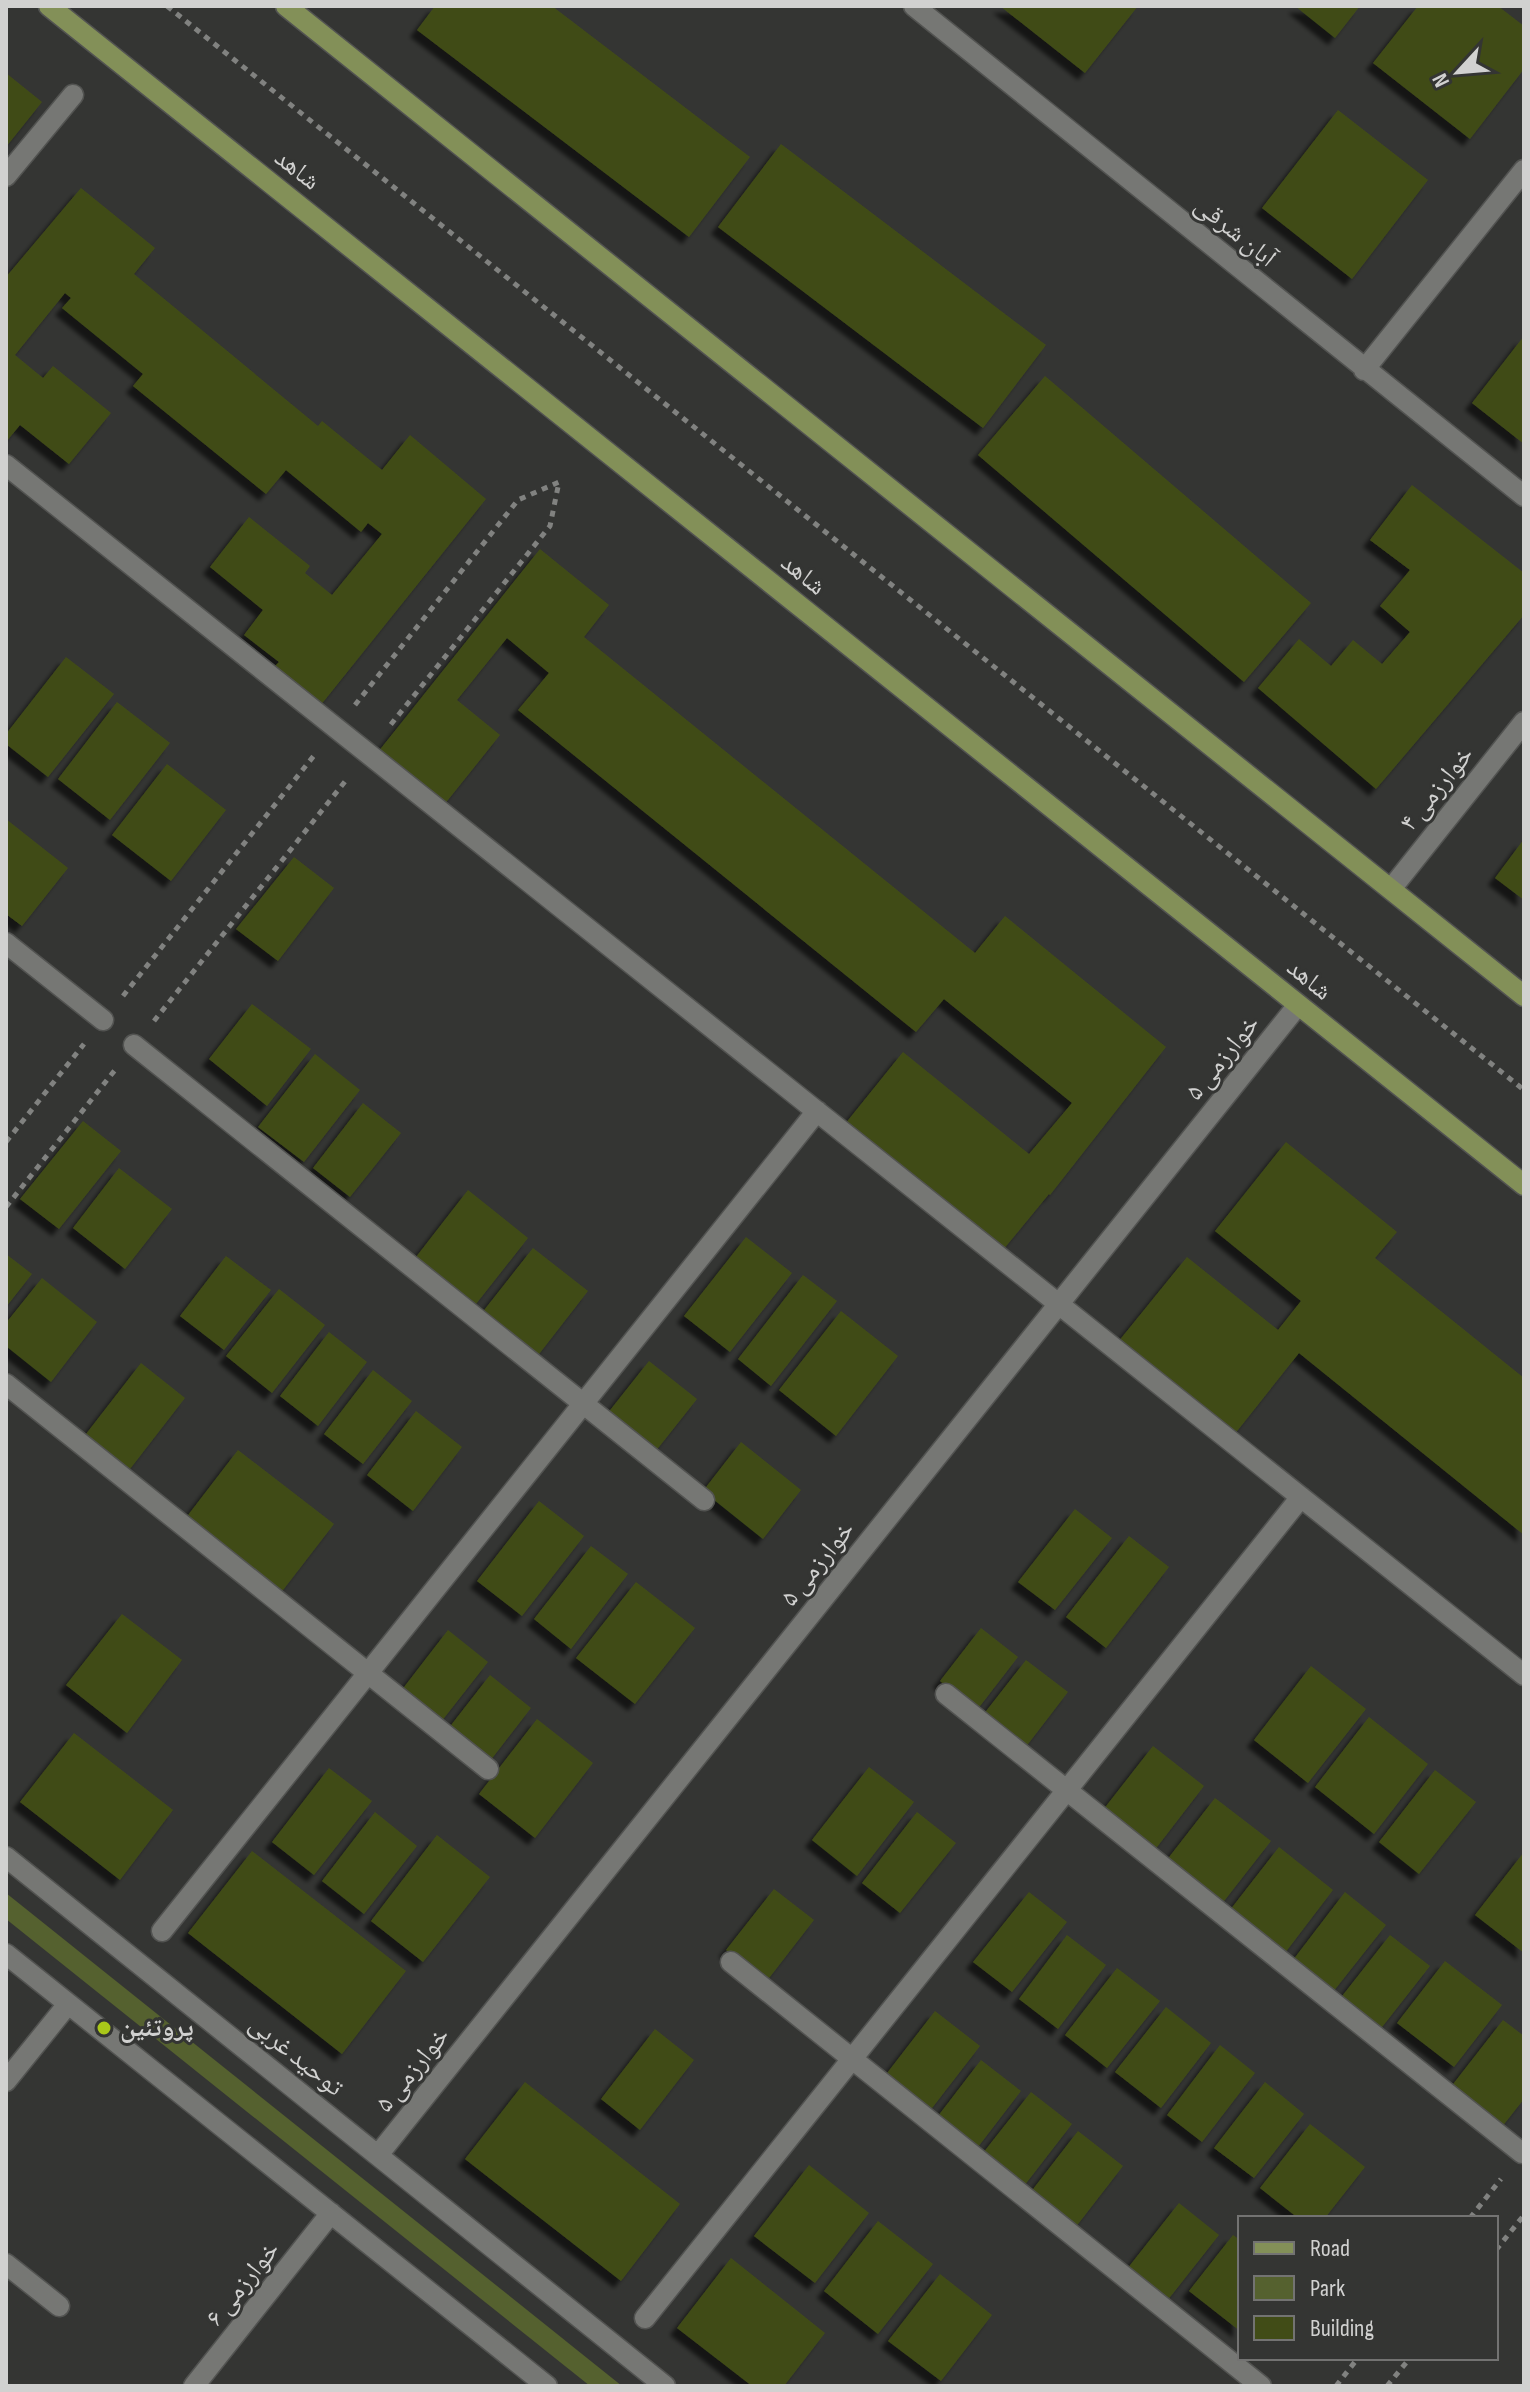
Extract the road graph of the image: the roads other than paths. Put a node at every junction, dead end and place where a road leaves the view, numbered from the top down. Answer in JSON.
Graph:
{"nodes":[{"id":1,"x":49,"y":6,"type":"edge"},
{"id":2,"x":286,"y":6,"type":"edge"},
{"id":3,"x":914,"y":6,"type":"edge"},
{"id":4,"x":73,"y":95,"type":"dead end"},
{"id":5,"x":1524,"y":170,"type":"edge"},
{"id":6,"x":6,"y":176,"type":"edge"},
{"id":7,"x":1364,"y":370,"type":"junction"},
{"id":8,"x":6,"y":465,"type":"edge"},
{"id":9,"x":1524,"y":496,"type":"edge"},
{"id":10,"x":1524,"y":722,"type":"edge"},
{"id":11,"x":1391,"y":889,"type":"junction"},
{"id":12,"x":6,"y":943,"type":"edge"},
{"id":13,"x":1524,"y":996,"type":"edge"},
{"id":14,"x":1298,"y":1005,"type":"junction"},
{"id":15,"x":103,"y":1020,"type":"road end"},
{"id":16,"x":134,"y":1045,"type":"road end"},
{"id":17,"x":817,"y":1111,"type":"junction"},
{"id":18,"x":1524,"y":1185,"type":"edge"},
{"id":19,"x":1059,"y":1304,"type":"junction"},
{"id":20,"x":6,"y":1384,"type":"edge"},
{"id":21,"x":583,"y":1404,"type":"junction"},
{"id":22,"x":1301,"y":1497,"type":"junction"},
{"id":23,"x":704,"y":1500,"type":"dead end"},
{"id":24,"x":368,"y":1673,"type":"junction"},
{"id":25,"x":1524,"y":1675,"type":"edge"},
{"id":26,"x":946,"y":1694,"type":"dead end"},
{"id":27,"x":488,"y":1769,"type":"dead end"},
{"id":28,"x":1067,"y":1791,"type":"junction"},
{"id":29,"x":6,"y":1857,"type":"edge"},
{"id":30,"x":162,"y":1931,"type":"dead end"},
{"id":31,"x":6,"y":1954,"type":"edge"},
{"id":32,"x":731,"y":1962,"type":"dead end"},
{"id":33,"x":68,"y":2004,"type":"junction"},
{"id":34,"x":852,"y":2060,"type":"junction"},
{"id":35,"x":6,"y":2081,"type":"edge"},
{"id":36,"x":1522,"y":2153,"type":"road end"},
{"id":37,"x":378,"y":2155,"type":"junction"},
{"id":38,"x":331,"y":2213,"type":"junction"},
{"id":39,"x":6,"y":2264,"type":"edge"},
{"id":40,"x":59,"y":2306,"type":"dead end"},
{"id":41,"x":645,"y":2318,"type":"dead end"},
{"id":42,"x":194,"y":2386,"type":"edge"},
{"id":43,"x":547,"y":2386,"type":"edge"},
{"id":44,"x":665,"y":2386,"type":"edge"},
{"id":45,"x":1261,"y":2386,"type":"edge"}],
"edges":[{"from":1,"to":14,"type":"main road","name":"شاهد"},
{"from":2,"to":11,"type":"main road"},
{"from":3,"to":7,"type":"street","name":"آبان شرقی"},
{"from":4,"to":6,"type":"street"},
{"from":5,"to":7,"type":"street"},
{"from":7,"to":9,"type":"street","name":"آبان شرقی"},
{"from":8,"to":17,"type":"street"},
{"from":10,"to":11,"type":"street","name":"خوارزمی ۴"},
{"from":11,"to":13,"type":"main road"},
{"from":12,"to":15,"type":"street"},
{"from":14,"to":18,"type":"main road","name":"شاهد"},
{"from":14,"to":19,"type":"street","name":"خوارزمی ۵"},
{"from":16,"to":21,"type":"street"},
{"from":17,"to":19,"type":"street"},
{"from":17,"to":21,"type":"street"},
{"from":19,"to":22,"type":"street"},
{"from":19,"to":37,"type":"street","name":"خوارزمی ۵"},
{"from":20,"to":24,"type":"street"},
{"from":21,"to":23,"type":"street"},
{"from":21,"to":24,"type":"street"},
{"from":22,"to":25,"type":"street"},
{"from":22,"to":28,"type":"street"},
{"from":24,"to":27,"type":"street"},
{"from":24,"to":30,"type":"street"},
{"from":26,"to":28,"type":"street"},
{"from":28,"to":34,"type":"street"},
{"from":28,"to":36,"type":"street"},
{"from":29,"to":37,"type":"street","name":"توحید غربی"},
{"from":31,"to":33,"type":"street"},
{"from":32,"to":34,"type":"street"},
{"from":33,"to":35,"type":"street"},
{"from":33,"to":38,"type":"street"},
{"from":34,"to":41,"type":"street"},
{"from":34,"to":45,"type":"street"},
{"from":37,"to":44,"type":"street","name":"توحید غربی"},
{"from":38,"to":42,"type":"street","name":"خوارزمی ۶"},
{"from":38,"to":43,"type":"street"},
{"from":39,"to":40,"type":"street"}]}
